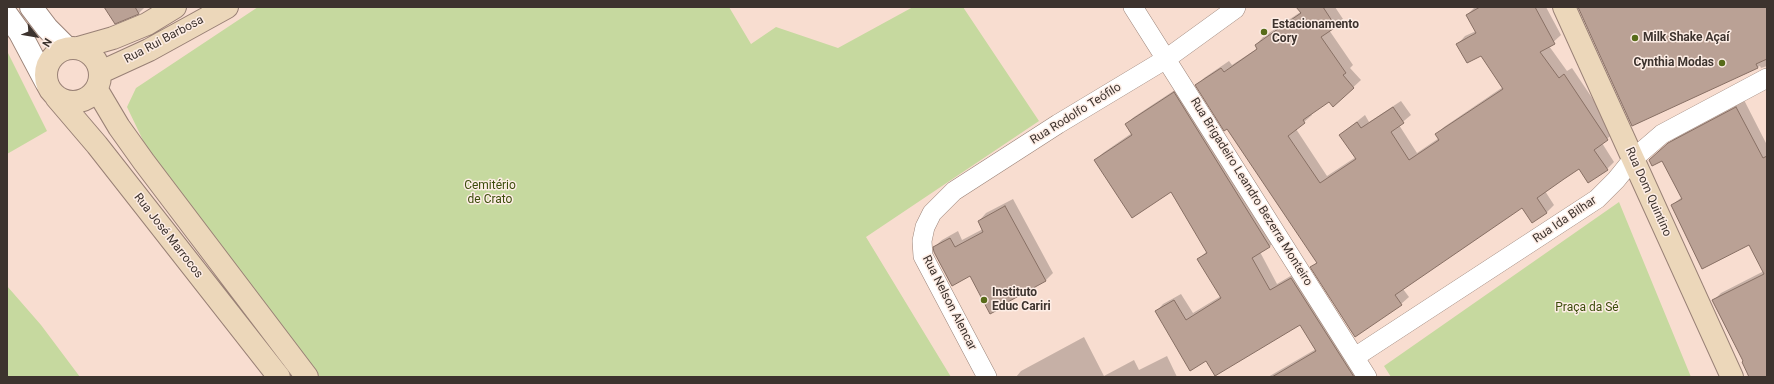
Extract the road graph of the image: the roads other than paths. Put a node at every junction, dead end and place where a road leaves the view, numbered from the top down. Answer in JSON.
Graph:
{"nodes":[{"id":1,"x":31,"y":7,"type":"edge"},
{"id":2,"x":175,"y":7,"type":"edge"},
{"id":3,"x":228,"y":7,"type":"edge"},
{"id":4,"x":1133,"y":7,"type":"edge"},
{"id":5,"x":1564,"y":7,"type":"edge"},
{"id":6,"x":1236,"y":8,"type":"edge"},
{"id":7,"x":7,"y":15,"type":"edge"},
{"id":8,"x":73,"y":48,"type":"junction"},
{"id":9,"x":1166,"y":59,"type":"junction"},
{"id":10,"x":1767,"y":78,"type":"edge"},
{"id":11,"x":99,"y":81,"type":"junction"},
{"id":12,"x":51,"y":89,"type":"junction"},
{"id":13,"x":1633,"y":159,"type":"junction"},
{"id":14,"x":925,"y":227,"type":"joint"},
{"id":15,"x":1355,"y":357,"type":"junction"},
{"id":16,"x":279,"y":377,"type":"edge"},
{"id":17,"x":307,"y":377,"type":"edge"},
{"id":18,"x":987,"y":377,"type":"edge"},
{"id":19,"x":1367,"y":377,"type":"edge"},
{"id":20,"x":1732,"y":377,"type":"edge"}],
"edges":[{"from":1,"to":8,"type":"street"},
{"from":2,"to":8,"type":"main road","name":"Rua Rui Barbosa"},
{"from":3,"to":11,"type":"main road","name":"Rua Rui Barbosa"},
{"from":4,"to":9,"type":"street","name":"Rua Brigadeiro Leandro Bezerra Monteiro"},
{"from":5,"to":13,"type":"main road","name":"Rua Dom Quintino"},
{"from":6,"to":9,"type":"street","name":"Rua Rodolfo Teófilo"},
{"from":7,"to":12,"type":"street"},
{"from":8,"to":11,"type":"main road"},
{"from":8,"to":12,"type":"main road"},
{"from":9,"to":14,"type":"street","name":"Rua Rodolfo Teófilo"},
{"from":9,"to":15,"type":"street","name":"Rua Brigadeiro Leandro Bezerra Monteiro"},
{"from":10,"to":13,"type":"street","name":"Rua Ida Bilhar"},
{"from":11,"to":12,"type":"main road"},
{"from":11,"to":17,"type":"main road","name":"Rua José Marrocos"},
{"from":12,"to":16,"type":"main road","name":"Rua José Marrocos"},
{"from":13,"to":15,"type":"street","name":"Rua Ida Bilhar"},
{"from":13,"to":20,"type":"main road","name":"Rua Dom Quintino"},
{"from":14,"to":18,"type":"street","name":"Rua Nelson Alencar"},
{"from":15,"to":19,"type":"street","name":"Rua Brigadeiro Leandro Bezerra Monteiro"}]}
